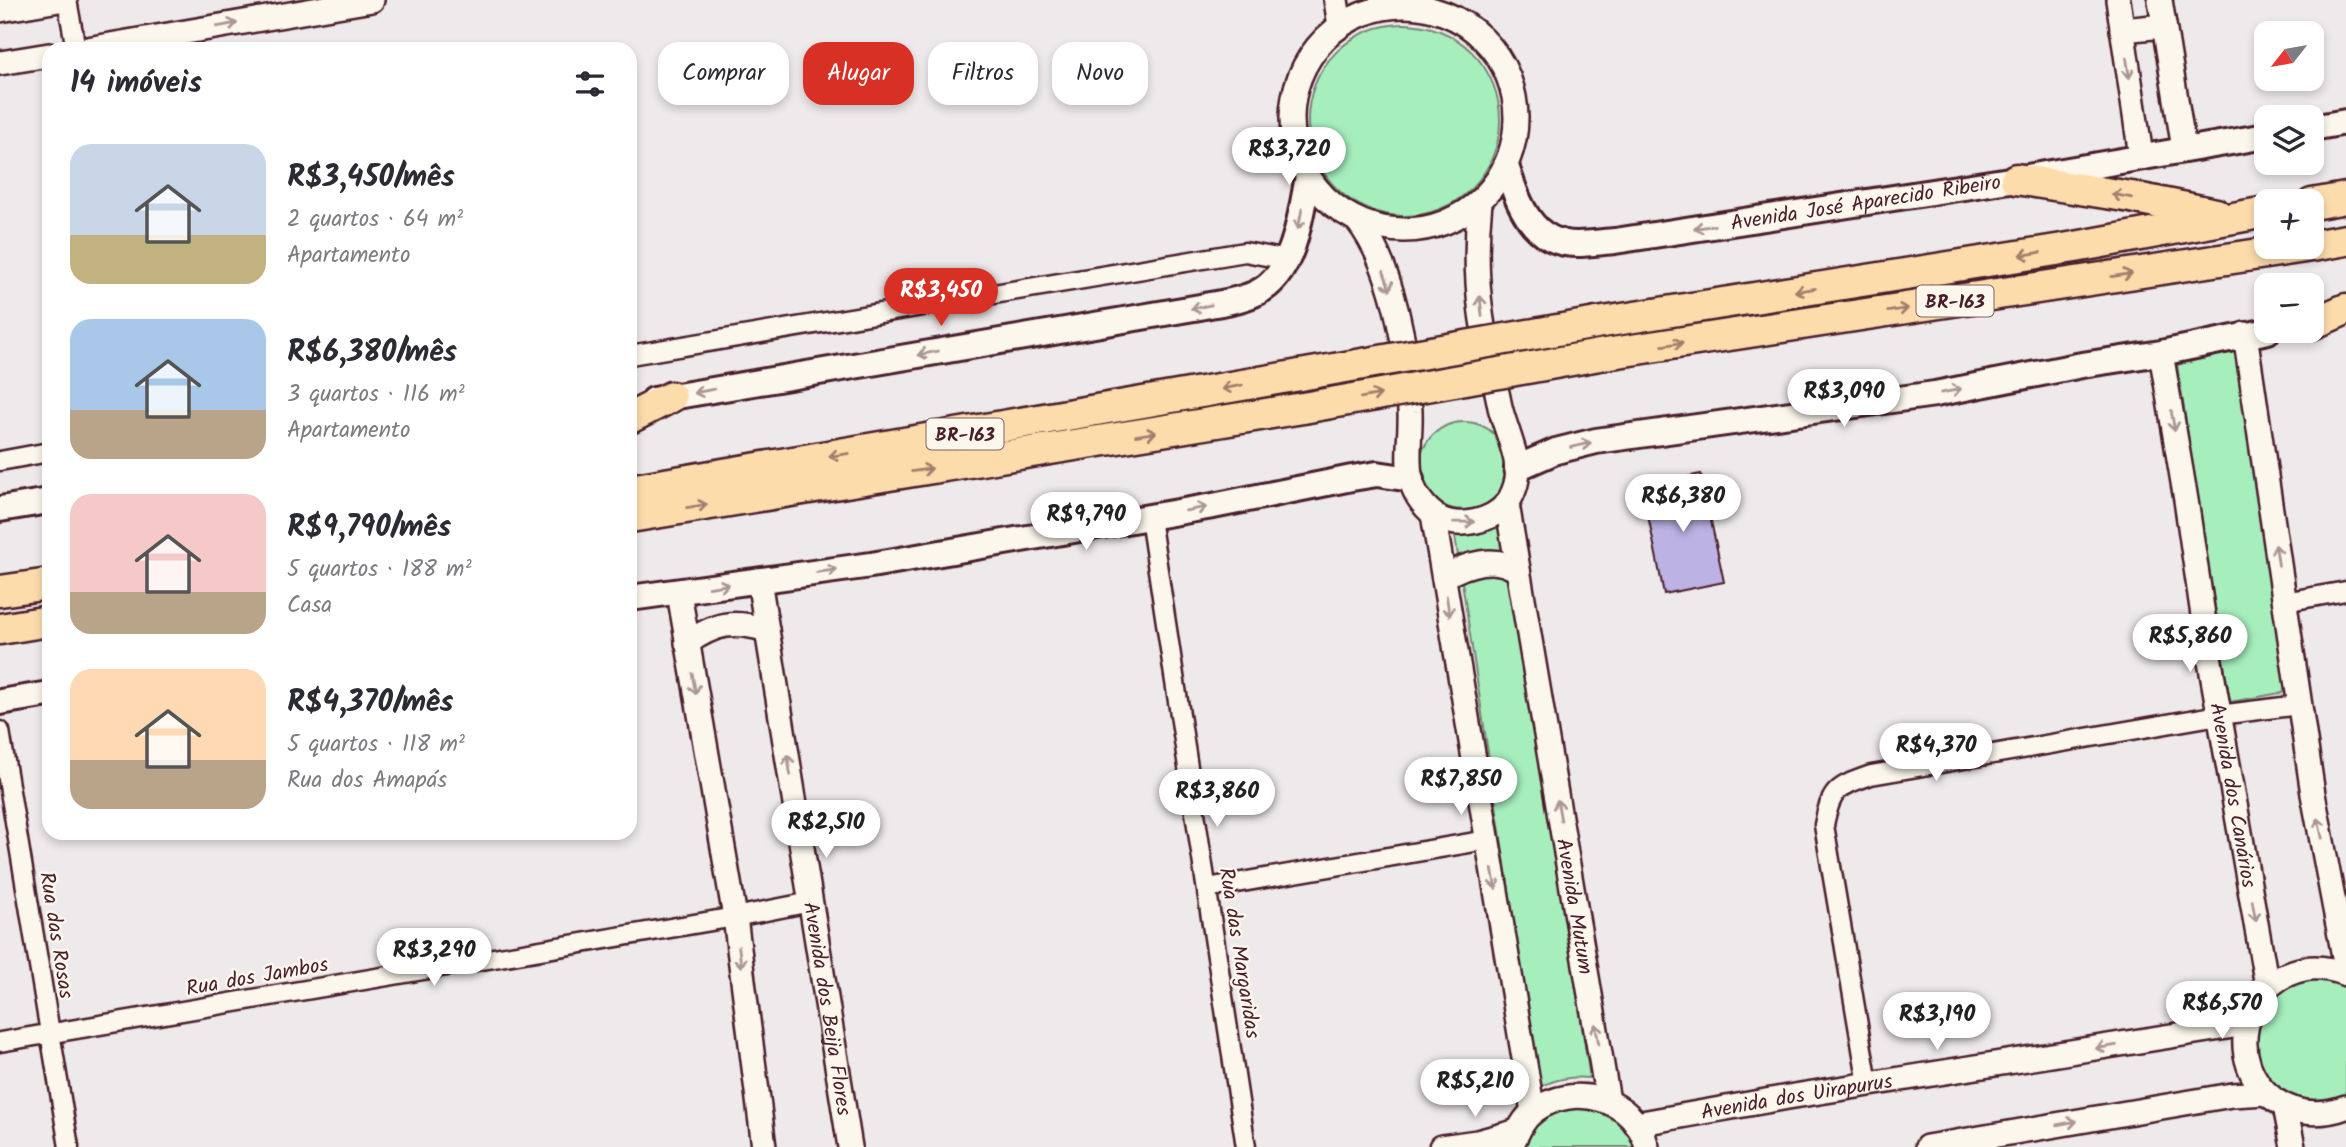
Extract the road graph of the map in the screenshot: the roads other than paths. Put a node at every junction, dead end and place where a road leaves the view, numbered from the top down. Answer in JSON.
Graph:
{"nodes":[{"id":1,"x":59,"y":0,"type":"edge"},
{"id":2,"x":67,"y":0,"type":"edge"},
{"id":3,"x":372,"y":0,"type":"edge"},
{"id":4,"x":1336,"y":0,"type":"edge"},
{"id":5,"x":2118,"y":0,"type":"edge"},
{"id":6,"x":2160,"y":0,"type":"edge"},
{"id":7,"x":1431,"y":4,"type":"edge"},
{"id":8,"x":0,"y":10,"type":"edge"},
{"id":9,"x":1340,"y":26,"type":"junction"},
{"id":10,"x":2164,"y":26,"type":"junction"},
{"id":11,"x":2122,"y":30,"type":"junction"},
{"id":12,"x":75,"y":42,"type":"edge"},
{"id":13,"x":128,"y":42,"type":"edge"},
{"id":14,"x":42,"y":56,"type":"edge"},
{"id":15,"x":0,"y":63,"type":"edge"},
{"id":16,"x":2346,"y":122,"type":"edge"},
{"id":17,"x":2324,"y":126,"type":"edge"},
{"id":18,"x":2254,"y":137,"type":"edge"},
{"id":19,"x":2184,"y":149,"type":"junction"},
{"id":20,"x":2141,"y":156,"type":"junction"},
{"id":21,"x":1506,"y":166,"type":"junction"},
{"id":22,"x":1308,"y":176,"type":"junction"},
{"id":23,"x":2016,"y":179,"type":"junction"},
{"id":24,"x":2346,"y":198,"type":"edge"},
{"id":25,"x":1480,"y":202,"type":"junction"},
{"id":26,"x":2324,"y":202,"type":"edge"},
{"id":27,"x":2252,"y":215,"type":"edge"},
{"id":28,"x":1357,"y":220,"type":"junction"},
{"id":29,"x":2346,"y":240,"type":"edge"},
{"id":30,"x":2324,"y":244,"type":"edge"},
{"id":31,"x":2254,"y":255,"type":"edge"},
{"id":32,"x":1288,"y":260,"type":"junction"},
{"id":33,"x":2346,"y":309,"type":"edge"},
{"id":34,"x":2346,"y":318,"type":"edge"},
{"id":35,"x":2324,"y":319,"type":"edge"},
{"id":36,"x":2324,"y":322,"type":"edge"},
{"id":37,"x":2254,"y":334,"type":"edge"},
{"id":38,"x":2258,"y":343,"type":"edge"},
{"id":39,"x":2161,"y":353,"type":"junction"},
{"id":40,"x":637,"y":354,"type":"edge"},
{"id":41,"x":671,"y":397,"type":"junction"},
{"id":42,"x":637,"y":403,"type":"edge"},
{"id":43,"x":637,"y":414,"type":"edge"},
{"id":44,"x":42,"y":453,"type":"edge"},
{"id":45,"x":0,"y":461,"type":"edge"},
{"id":46,"x":1517,"y":468,"type":"junction"},
{"id":47,"x":1411,"y":479,"type":"junction"},
{"id":48,"x":637,"y":489,"type":"edge"},
{"id":49,"x":42,"y":502,"type":"edge"},
{"id":50,"x":1507,"y":504,"type":"junction"},
{"id":51,"x":0,"y":509,"type":"edge"},
{"id":52,"x":1433,"y":514,"type":"junction"},
{"id":53,"x":637,"y":516,"type":"edge"},
{"id":54,"x":1150,"y":518,"type":"junction"},
{"id":55,"x":1518,"y":571,"type":"junction"},
{"id":56,"x":1444,"y":577,"type":"junction"},
{"id":57,"x":759,"y":580,"type":"junction"},
{"id":58,"x":42,"y":585,"type":"edge"},
{"id":59,"x":0,"y":591,"type":"edge"},
{"id":60,"x":2346,"y":591,"type":"edge"},
{"id":61,"x":678,"y":593,"type":"junction"},
{"id":62,"x":637,"y":597,"type":"edge"},
{"id":63,"x":2284,"y":602,"type":"junction"},
{"id":64,"x":42,"y":622,"type":"edge"},
{"id":65,"x":0,"y":629,"type":"edge"},
{"id":66,"x":767,"y":629,"type":"junction"},
{"id":67,"x":687,"y":643,"type":"junction"},
{"id":68,"x":42,"y":695,"type":"edge"},
{"id":69,"x":0,"y":702,"type":"edge"},
{"id":70,"x":2300,"y":705,"type":"junction"},
{"id":71,"x":2219,"y":715,"type":"junction"},
{"id":72,"x":0,"y":731,"type":"edge"},
{"id":73,"x":1488,"y":840,"type":"junction"},
{"id":74,"x":1207,"y":888,"type":"junction"},
{"id":75,"x":811,"y":902,"type":"junction"},
{"id":76,"x":734,"y":917,"type":"junction"},
{"id":77,"x":2346,"y":967,"type":"edge"},
{"id":78,"x":2346,"y":974,"type":"edge"},
{"id":79,"x":2267,"y":986,"type":"junction"},
{"id":80,"x":2246,"y":1024,"type":"junction"},
{"id":81,"x":50,"y":1034,"type":"junction"},
{"id":82,"x":0,"y":1042,"type":"edge"},
{"id":83,"x":1868,"y":1084,"type":"junction"},
{"id":84,"x":2266,"y":1093,"type":"junction"},
{"id":85,"x":1608,"y":1101,"type":"junction"},
{"id":86,"x":2285,"y":1106,"type":"junction"},
{"id":87,"x":2346,"y":1108,"type":"edge"},
{"id":88,"x":1533,"y":1112,"type":"junction"},
{"id":89,"x":1636,"y":1124,"type":"junction"},
{"id":90,"x":1514,"y":1139,"type":"edge"},
{"id":91,"x":69,"y":1147,"type":"edge"},
{"id":92,"x":764,"y":1147,"type":"edge"},
{"id":93,"x":850,"y":1147,"type":"edge"},
{"id":94,"x":1246,"y":1147,"type":"edge"},
{"id":95,"x":1441,"y":1147,"type":"edge"},
{"id":96,"x":1647,"y":1147,"type":"edge"},
{"id":97,"x":1927,"y":1147,"type":"edge"},
{"id":98,"x":2293,"y":1147,"type":"edge"}],
"edges":[{"from":1,"to":8,"type":"street"},
{"from":2,"to":12,"type":"street"},
{"from":13,"to":3,"type":"street","one_way":true},
{"from":4,"to":9,"type":"street"},
{"from":5,"to":11,"type":"street"},
{"from":6,"to":10,"type":"street"},
{"from":7,"to":9,"type":"street"},
{"from":7,"to":21,"type":"street"},
{"from":9,"to":22,"type":"street"},
{"from":10,"to":11,"type":"street"},
{"from":10,"to":19,"type":"street"},
{"from":11,"to":20,"type":"street","one_way":true},
{"from":14,"to":15,"type":"street"},
{"from":16,"to":17,"type":"main road"},
{"from":18,"to":19,"type":"main road","name":"Avenida José Aparecido Ribeiro"},
{"from":19,"to":20,"type":"main road","name":"Avenida José Aparecido Ribeiro"},
{"from":20,"to":23,"type":"main road","name":"Avenida José Aparecido Ribeiro"},
{"from":23,"to":21,"type":"main road","name":"Avenida José Aparecido Ribeiro","one_way":true},
{"from":21,"to":25,"type":"street"},
{"from":22,"to":28,"type":"street"},
{"from":22,"to":32,"type":"main road","one_way":true},
{"from":27,"to":23,"type":"highway","one_way":true},
{"from":24,"to":26,"type":"highway"},
{"from":25,"to":28,"type":"street"},
{"from":46,"to":25,"type":"street","one_way":true},
{"from":27,"to":48,"type":"highway","number":"BR-163","one_way":true,"bridge":true},
{"from":28,"to":47,"type":"street","one_way":true},
{"from":29,"to":30,"type":"highway"},
{"from":53,"to":31,"type":"highway","number":"BR-163","one_way":true,"bridge":true},
{"from":32,"to":40,"type":"street"},
{"from":32,"to":41,"type":"main road","one_way":true},
{"from":33,"to":35,"type":"highway"},
{"from":34,"to":36,"type":"main road"},
{"from":37,"to":39,"type":"main road"},
{"from":63,"to":38,"type":"street","one_way":true},
{"from":46,"to":39,"type":"main road","one_way":true},
{"from":39,"to":71,"type":"street","name":"Avenida dos Canários","one_way":true},
{"from":41,"to":42,"type":"main road"},
{"from":41,"to":43,"type":"highway"},
{"from":44,"to":45,"type":"street"},
{"from":46,"to":50,"type":"street"},
{"from":47,"to":52,"type":"street"},
{"from":54,"to":47,"type":"main road","one_way":true},
{"from":49,"to":51,"type":"main road"},
{"from":52,"to":50,"type":"street","one_way":true},
{"from":50,"to":55,"type":"street","name":"Avenida Mutum"},
{"from":52,"to":56,"type":"street"},
{"from":57,"to":54,"type":"main road","one_way":true},
{"from":54,"to":74,"type":"street","name":"Rua das Margaridas"},
{"from":55,"to":56,"type":"street"},
{"from":85,"to":55,"type":"street","name":"Avenida Mutum","one_way":true},
{"from":56,"to":73,"type":"street","one_way":true},
{"from":61,"to":57,"type":"main road","one_way":true},
{"from":57,"to":66,"type":"street","name":"Avenida dos Beija Flores"},
{"from":58,"to":59,"type":"highway"},
{"from":60,"to":63,"type":"street"},
{"from":61,"to":62,"type":"main road"},
{"from":61,"to":67,"type":"street"},
{"from":63,"to":70,"type":"street"},
{"from":64,"to":65,"type":"highway"},
{"from":66,"to":67,"type":"street"},
{"from":75,"to":66,"type":"street","name":"Avenida dos Beija Flores","one_way":true},
{"from":67,"to":76,"type":"street","one_way":true},
{"from":68,"to":69,"type":"main road"},
{"from":70,"to":71,"type":"street"},
{"from":77,"to":70,"type":"street","one_way":true},
{"from":71,"to":79,"type":"street","name":"Avenida dos Canários","one_way":true},
{"from":71,"to":83,"type":"street"},
{"from":72,"to":81,"type":"street","name":"Rua das Rosas"},
{"from":73,"to":74,"type":"street"},
{"from":73,"to":88,"type":"street","one_way":true},
{"from":74,"to":94,"type":"street","name":"Rua das Margaridas"},
{"from":75,"to":76,"type":"street","name":"Rua dos Jambos"},
{"from":75,"to":93,"type":"street","name":"Avenida dos Beija Flores"},
{"from":76,"to":81,"type":"street","name":"Rua dos Jambos"},
{"from":76,"to":92,"type":"street","one_way":true},
{"from":78,"to":79,"type":"street"},
{"from":79,"to":80,"type":"street"},
{"from":80,"to":83,"type":"street","name":"Avenida dos Uirapurus","one_way":true},
{"from":80,"to":84,"type":"street"},
{"from":81,"to":82,"type":"street","name":"Rua dos Jambos"},
{"from":81,"to":91,"type":"street","name":"Rua das Rosas"},
{"from":83,"to":89,"type":"street","name":"Avenida dos Uirapurus"},
{"from":84,"to":86,"type":"street"},
{"from":97,"to":84,"type":"street","one_way":true},
{"from":85,"to":88,"type":"street"},
{"from":85,"to":89,"type":"street"},
{"from":86,"to":87,"type":"street"},
{"from":86,"to":98,"type":"street"},
{"from":88,"to":90,"type":"street"},
{"from":89,"to":96,"type":"street"},
{"from":90,"to":95,"type":"street"}]}
